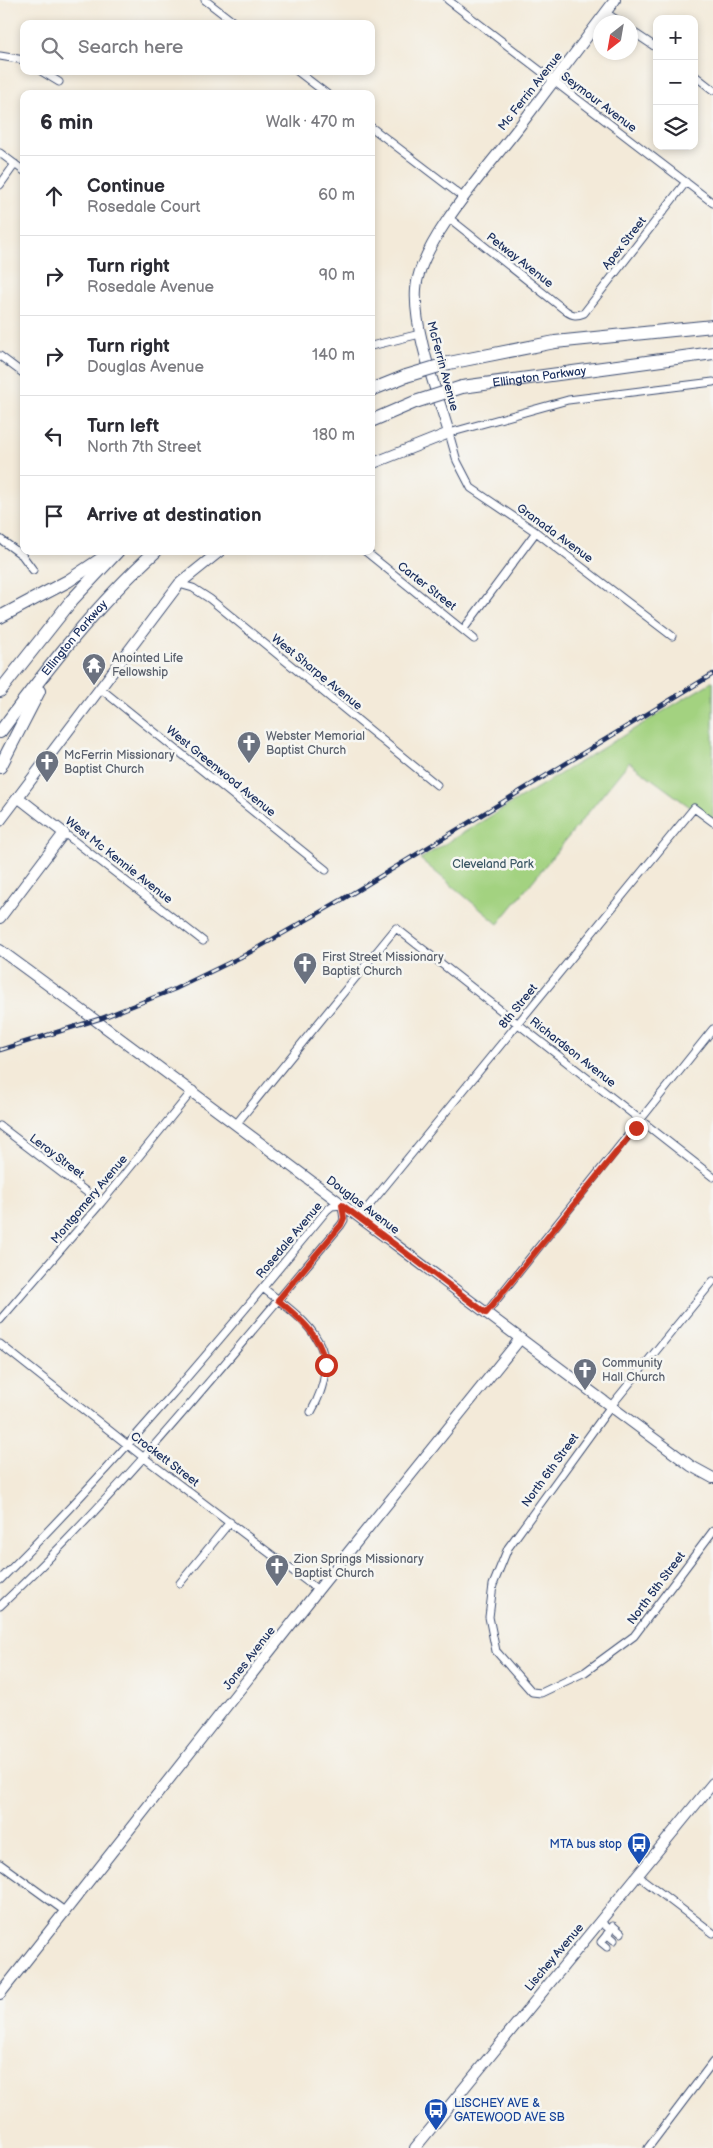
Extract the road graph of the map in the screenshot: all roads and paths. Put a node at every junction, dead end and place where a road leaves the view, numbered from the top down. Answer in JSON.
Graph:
{"nodes":[{"id":1,"x":205,"y":0,"type":"edge"},
{"id":2,"x":448,"y":0,"type":"edge"},
{"id":3,"x":616,"y":0,"type":"edge"},
{"id":4,"x":606,"y":13,"type":"junction"},
{"id":5,"x":609,"y":15,"type":"edge"},
{"id":6,"x":231,"y":20,"type":"edge"},
{"id":7,"x":638,"y":35,"type":"edge"},
{"id":8,"x":653,"y":45,"type":"edge"},
{"id":9,"x":0,"y":56,"type":"edge"},
{"id":10,"x":20,"y":59,"type":"edge"},
{"id":11,"x":48,"y":75,"type":"edge"},
{"id":12,"x":302,"y":75,"type":"edge"},
{"id":13,"x":698,"y":78,"type":"edge"},
{"id":14,"x":59,"y":82,"type":"dead end"},
{"id":15,"x":554,"y":82,"type":"junction"},
{"id":16,"x":322,"y":90,"type":"edge"},
{"id":17,"x":713,"y":90,"type":"edge"},
{"id":18,"x":375,"y":131,"type":"edge"},
{"id":19,"x":0,"y":153,"type":"edge"},
{"id":20,"x":16,"y":164,"type":"junction"},
{"id":21,"x":20,"y":168,"type":"edge"},
{"id":22,"x":686,"y":182,"type":"junction"},
{"id":23,"x":0,"y":185,"type":"edge"},
{"id":24,"x":464,"y":198,"type":"junction"},
{"id":25,"x":713,"y":203,"type":"edge"},
{"id":26,"x":449,"y":218,"type":"junction"},
{"id":27,"x":578,"y":316,"type":"joint"},
{"id":28,"x":713,"y":326,"type":"edge"},
{"id":29,"x":420,"y":334,"type":"junction"},
{"id":30,"x":375,"y":344,"type":"edge"},
{"id":31,"x":713,"y":353,"type":"edge"},
{"id":32,"x":0,"y":356,"type":"edge"},
{"id":33,"x":20,"y":371,"type":"edge"},
{"id":34,"x":713,"y":382,"type":"edge"},
{"id":35,"x":375,"y":388,"type":"edge"},
{"id":36,"x":375,"y":419,"type":"edge"},
{"id":37,"x":449,"y":432,"type":"junction"},
{"id":38,"x":375,"y":462,"type":"edge"},
{"id":39,"x":536,"y":532,"type":"junction"},
{"id":40,"x":0,"y":539,"type":"edge"},
{"id":41,"x":20,"y":554,"type":"edge"},
{"id":42,"x":22,"y":555,"type":"edge"},
{"id":43,"x":108,"y":555,"type":"edge"},
{"id":44,"x":114,"y":555,"type":"edge"},
{"id":45,"x":152,"y":555,"type":"edge"},
{"id":46,"x":215,"y":555,"type":"edge"},
{"id":47,"x":370,"y":555,"type":"edge"},
{"id":48,"x":33,"y":570,"type":"dead end"},
{"id":49,"x":179,"y":584,"type":"junction"},
{"id":50,"x":0,"y":617,"type":"edge"},
{"id":51,"x":464,"y":630,"type":"junction"},
{"id":52,"x":672,"y":636,"type":"dead end"},
{"id":53,"x":474,"y":639,"type":"dead end"},
{"id":54,"x":53,"y":662,"type":"junction"},
{"id":55,"x":101,"y":688,"type":"junction"},
{"id":56,"x":0,"y":692,"type":"edge"},
{"id":57,"x":0,"y":732,"type":"edge"},
{"id":58,"x":0,"y":767,"type":"edge"},
{"id":59,"x":437,"y":785,"type":"dead end"},
{"id":60,"x":19,"y":798,"type":"junction"},
{"id":61,"x":0,"y":821,"type":"edge"},
{"id":62,"x":713,"y":822,"type":"edge"},
{"id":63,"x":64,"y":833,"type":"junction"},
{"id":64,"x":326,"y":870,"type":"dead end"},
{"id":65,"x":0,"y":918,"type":"edge"},
{"id":66,"x":203,"y":941,"type":"dead end"},
{"id":67,"x":0,"y":950,"type":"edge"},
{"id":68,"x":518,"y":1023,"type":"junction"},
{"id":69,"x":713,"y":1029,"type":"edge"},
{"id":70,"x":193,"y":1090,"type":"junction"},
{"id":71,"x":642,"y":1120,"type":"junction"},
{"id":72,"x":237,"y":1123,"type":"junction"},
{"id":73,"x":0,"y":1126,"type":"edge"},
{"id":74,"x":713,"y":1177,"type":"edge"},
{"id":75,"x":101,"y":1203,"type":"junction"},
{"id":76,"x":342,"y":1205,"type":"junction"},
{"id":77,"x":359,"y":1218,"type":"junction"},
{"id":78,"x":713,"y":1281,"type":"edge"},
{"id":79,"x":263,"y":1288,"type":"junction"},
{"id":80,"x":278,"y":1300,"type":"junction"},
{"id":81,"x":486,"y":1313,"type":"junction"},
{"id":82,"x":0,"y":1320,"type":"edge"},
{"id":83,"x":520,"y":1339,"type":"junction"},
{"id":84,"x":0,"y":1344,"type":"edge"},
{"id":85,"x":611,"y":1406,"type":"junction"},
{"id":86,"x":311,"y":1412,"type":"dead end"},
{"id":87,"x":127,"y":1444,"type":"junction"},
{"id":88,"x":143,"y":1457,"type":"junction"},
{"id":89,"x":713,"y":1478,"type":"edge"},
{"id":90,"x":230,"y":1522,"type":"junction"},
{"id":91,"x":713,"y":1531,"type":"edge"},
{"id":92,"x":0,"y":1580,"type":"edge"},
{"id":93,"x":180,"y":1583,"type":"dead end"},
{"id":94,"x":318,"y":1590,"type":"junction"},
{"id":95,"x":0,"y":1606,"type":"edge"},
{"id":96,"x":532,"y":1692,"type":"joint"},
{"id":97,"x":713,"y":1783,"type":"edge"},
{"id":98,"x":0,"y":1864,"type":"edge"},
{"id":99,"x":637,"y":1875,"type":"junction"},
{"id":100,"x":66,"y":1912,"type":"junction"},
{"id":101,"x":599,"y":1921,"type":"junction"},
{"id":102,"x":609,"y":1932,"type":"junction"},
{"id":103,"x":621,"y":1933,"type":"dead end"},
{"id":104,"x":713,"y":1933,"type":"edge"},
{"id":105,"x":614,"y":1940,"type":"dead end"},
{"id":106,"x":607,"y":1947,"type":"dead end"},
{"id":107,"x":0,"y":1994,"type":"edge"},
{"id":108,"x":713,"y":2062,"type":"edge"},
{"id":109,"x":415,"y":2148,"type":"edge"},
{"id":110,"x":648,"y":2148,"type":"edge"}],
"edges":[{"from":1,"to":6,"type":"street"},
{"from":2,"to":15,"type":"street","name":"Seymour Avenue"},
{"from":3,"to":4,"type":"street","name":"Mc Ferrin Avenue"},
{"from":4,"to":5,"type":"street"},
{"from":4,"to":15,"type":"street","name":"Mc Ferrin Avenue"},
{"from":7,"to":8,"type":"street"},
{"from":9,"to":10,"type":"street"},
{"from":11,"to":14,"type":"street"},
{"from":12,"to":16,"type":"street"},
{"from":13,"to":17,"type":"street"},
{"from":15,"to":22,"type":"street","name":"Seymour Avenue"},
{"from":15,"to":24,"type":"street","name":"Mc Ferrin Avenue"},
{"from":18,"to":24,"type":"street"},
{"from":19,"to":20,"type":"street"},
{"from":20,"to":21,"type":"street"},
{"from":20,"to":23,"type":"street"},
{"from":22,"to":25,"type":"street","name":"Seymour Avenue"},
{"from":22,"to":27,"type":"street","name":"Apex Street"},
{"from":24,"to":26,"type":"street","name":"McFerrin Avenue"},
{"from":26,"to":27,"type":"street","name":"Petway Avenue"},
{"from":26,"to":29,"type":"street","name":"McFerrin Avenue"},
{"from":28,"to":35,"type":"highway","bridge":true},
{"from":29,"to":30,"type":"street"},
{"from":29,"to":37,"type":"street","name":"McFerrin Avenue"},
{"from":31,"to":36,"type":"highway","name":"Ellington Parkway","bridge":true},
{"from":32,"to":33,"type":"street"},
{"from":34,"to":37,"type":"street"},
{"from":37,"to":38,"type":"street"},
{"from":37,"to":39,"type":"street","name":"Granada Avenue"},
{"from":39,"to":51,"type":"street"},
{"from":39,"to":52,"type":"street","name":"Granada Avenue"},
{"from":40,"to":41,"type":"street"},
{"from":42,"to":48,"type":"street"},
{"from":43,"to":50,"type":"highway"},
{"from":44,"to":56,"type":"highway","name":"Ellington Parkway"},
{"from":45,"to":54,"type":"highway","name":"Ellington Parkway"},
{"from":46,"to":49,"type":"street"},
{"from":47,"to":51,"type":"street","name":"Carter Street"},
{"from":49,"to":55,"type":"street"},
{"from":49,"to":59,"type":"street","name":"West Sharpe Avenue"},
{"from":51,"to":53,"type":"street","name":"Carter Street"},
{"from":54,"to":57,"type":"highway","name":"Ellington Parkway"},
{"from":54,"to":58,"type":"highway"},
{"from":55,"to":60,"type":"street"},
{"from":55,"to":64,"type":"street","name":"West Greenwood Avenue"},
{"from":60,"to":61,"type":"street"},
{"from":60,"to":63,"type":"street","name":"West Mc Kennie Avenue"},
{"from":62,"to":68,"type":"street","name":"8th Street"},
{"from":63,"to":65,"type":"street"},
{"from":63,"to":66,"type":"street","name":"West Mc Kennie Avenue"},
{"from":67,"to":70,"type":"street","name":"Douglas Avenue"},
{"from":68,"to":71,"type":"street","name":"Richardson Avenue"},
{"from":68,"to":72,"type":"street","name":"Richardson Avenue"},
{"from":68,"to":77,"type":"street","name":"8th Street"},
{"from":69,"to":71,"type":"street"},
{"from":70,"to":72,"type":"street","name":"Douglas Avenue"},
{"from":70,"to":75,"type":"street","name":"Montgomery Avenue"},
{"from":71,"to":74,"type":"street","name":"Richardson Avenue"},
{"from":71,"to":81,"type":"street"},
{"from":72,"to":76,"type":"street","name":"Douglas Avenue"},
{"from":73,"to":75,"type":"street","name":"Leroy Street"},
{"from":75,"to":82,"type":"street","name":"Montgomery Avenue"},
{"from":76,"to":77,"type":"street","name":"Douglas Avenue"},
{"from":76,"to":79,"type":"street","name":"Rosedale Avenue"},
{"from":76,"to":80,"type":"street","name":"Rosedale Avenue"},
{"from":77,"to":81,"type":"street","name":"Douglas Avenue"},
{"from":78,"to":85,"type":"street","name":"North 6th Street"},
{"from":79,"to":80,"type":"street"},
{"from":79,"to":87,"type":"street","name":"Rosedale Avenue"},
{"from":80,"to":86,"type":"street"},
{"from":80,"to":88,"type":"street","name":"Rosedale Avenue"},
{"from":81,"to":83,"type":"street","name":"Douglas Avenue"},
{"from":83,"to":85,"type":"street","name":"Douglas Avenue"},
{"from":83,"to":94,"type":"street","name":"Jones Avenue"},
{"from":84,"to":87,"type":"street","name":"Crockett Street"},
{"from":85,"to":89,"type":"street","name":"Douglas Avenue"},
{"from":85,"to":96,"type":"street","name":"North 6th Street"},
{"from":87,"to":88,"type":"street","name":"Crockett Street"},
{"from":87,"to":92,"type":"street","name":"Rosedale Avenue"},
{"from":88,"to":90,"type":"street","name":"Crockett Street"},
{"from":88,"to":95,"type":"street","name":"Rosedale Avenue"},
{"from":90,"to":93,"type":"street"},
{"from":90,"to":94,"type":"street","name":"Crockett Street"},
{"from":91,"to":96,"type":"street","name":"North 5th Street"},
{"from":94,"to":100,"type":"street","name":"Jones Avenue"},
{"from":97,"to":99,"type":"street","name":"Lischey Avenue"},
{"from":98,"to":100,"type":"street"},
{"from":99,"to":101,"type":"street","name":"Lischey Avenue"},
{"from":99,"to":104,"type":"street"},
{"from":100,"to":107,"type":"street","name":"Jones Avenue"},
{"from":101,"to":102,"type":"street"},
{"from":101,"to":109,"type":"street","name":"Lischey Avenue"},
{"from":102,"to":103,"type":"street"},
{"from":102,"to":105,"type":"street"},
{"from":102,"to":106,"type":"street"},
{"from":108,"to":110,"type":"street"}]}
